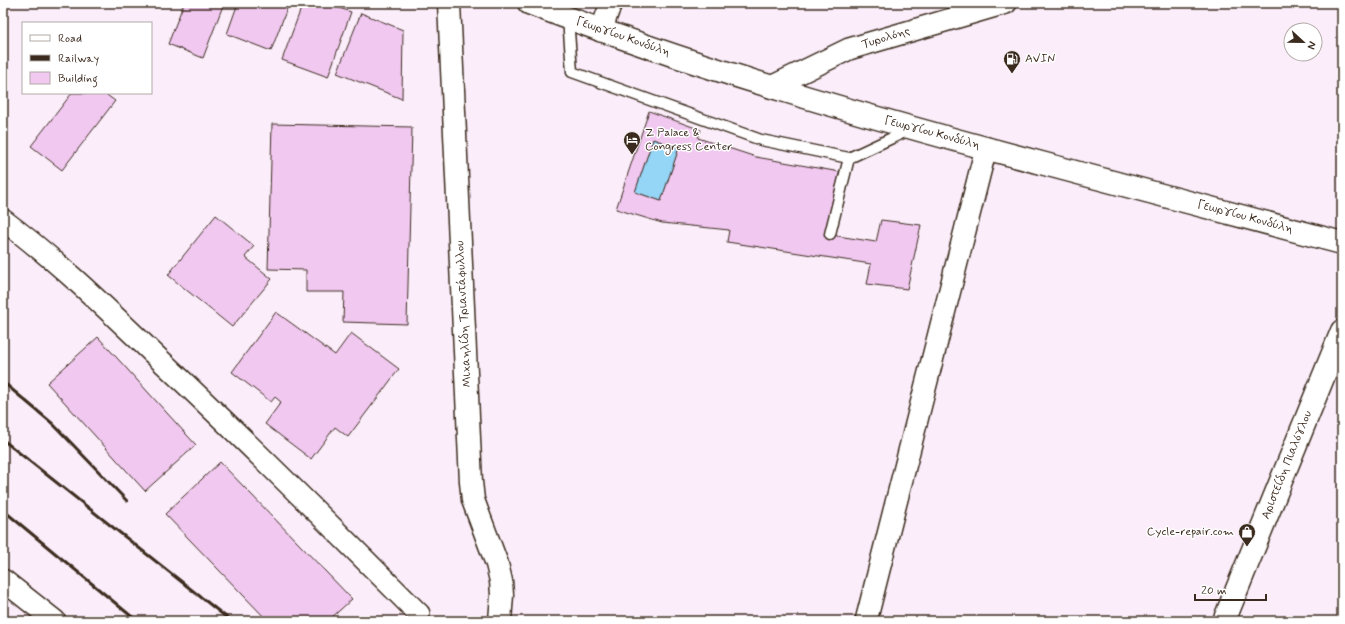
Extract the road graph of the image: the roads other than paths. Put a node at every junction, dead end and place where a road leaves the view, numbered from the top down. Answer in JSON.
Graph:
{"nodes":[{"id":1,"x":449,"y":3,"type":"edge"},
{"id":2,"x":529,"y":3,"type":"edge"},
{"id":3,"x":611,"y":3,"type":"edge"},
{"id":4,"x":1006,"y":3,"type":"edge"},
{"id":5,"x":568,"y":18,"type":"junction"},
{"id":6,"x":601,"y":31,"type":"junction"},
{"id":7,"x":771,"y":87,"type":"junction"},
{"id":8,"x":913,"y":129,"type":"junction"},
{"id":9,"x":986,"y":148,"type":"junction"},
{"id":10,"x":849,"y":158,"type":"junction"},
{"id":11,"x":3,"y":220,"type":"edge"},
{"id":12,"x":830,"y":234,"type":"dead end"},
{"id":13,"x":1342,"y":243,"type":"edge"},
{"id":14,"x":1342,"y":331,"type":"edge"},
{"id":15,"x":3,"y":580,"type":"edge"},
{"id":16,"x":419,"y":614,"type":"dead end"},
{"id":17,"x":55,"y":621,"type":"edge"},
{"id":18,"x":500,"y":621,"type":"edge"},
{"id":19,"x":866,"y":621,"type":"edge"},
{"id":20,"x":1224,"y":621,"type":"edge"}],
"edges":[{"from":1,"to":18,"type":"street","name":"Μιχαηλίδη Τριαντάφυλλου"},
{"from":2,"to":5,"type":"street","name":"Γεωργίου Κονδύλη"},
{"from":3,"to":6,"type":"street"},
{"from":4,"to":7,"type":"street","name":"Τυρολόης"},
{"from":5,"to":6,"type":"street","name":"Γεωργίου Κονδύλη"},
{"from":5,"to":10,"type":"lane"},
{"from":6,"to":7,"type":"street","name":"Γεωργίου Κονδύλη"},
{"from":7,"to":8,"type":"street","name":"Γεωργίου Κονδύλη"},
{"from":8,"to":9,"type":"street","name":"Γεωργίου Κονδύλη"},
{"from":8,"to":10,"type":"lane"},
{"from":9,"to":13,"type":"street","name":"Γεωργίου Κονδύλη"},
{"from":9,"to":19,"type":"street"},
{"from":10,"to":12,"type":"lane"},
{"from":11,"to":16,"type":"street"},
{"from":14,"to":20,"type":"street","name":"Αριστείδη Πιαλόγλου"},
{"from":15,"to":17,"type":"street"}]}
